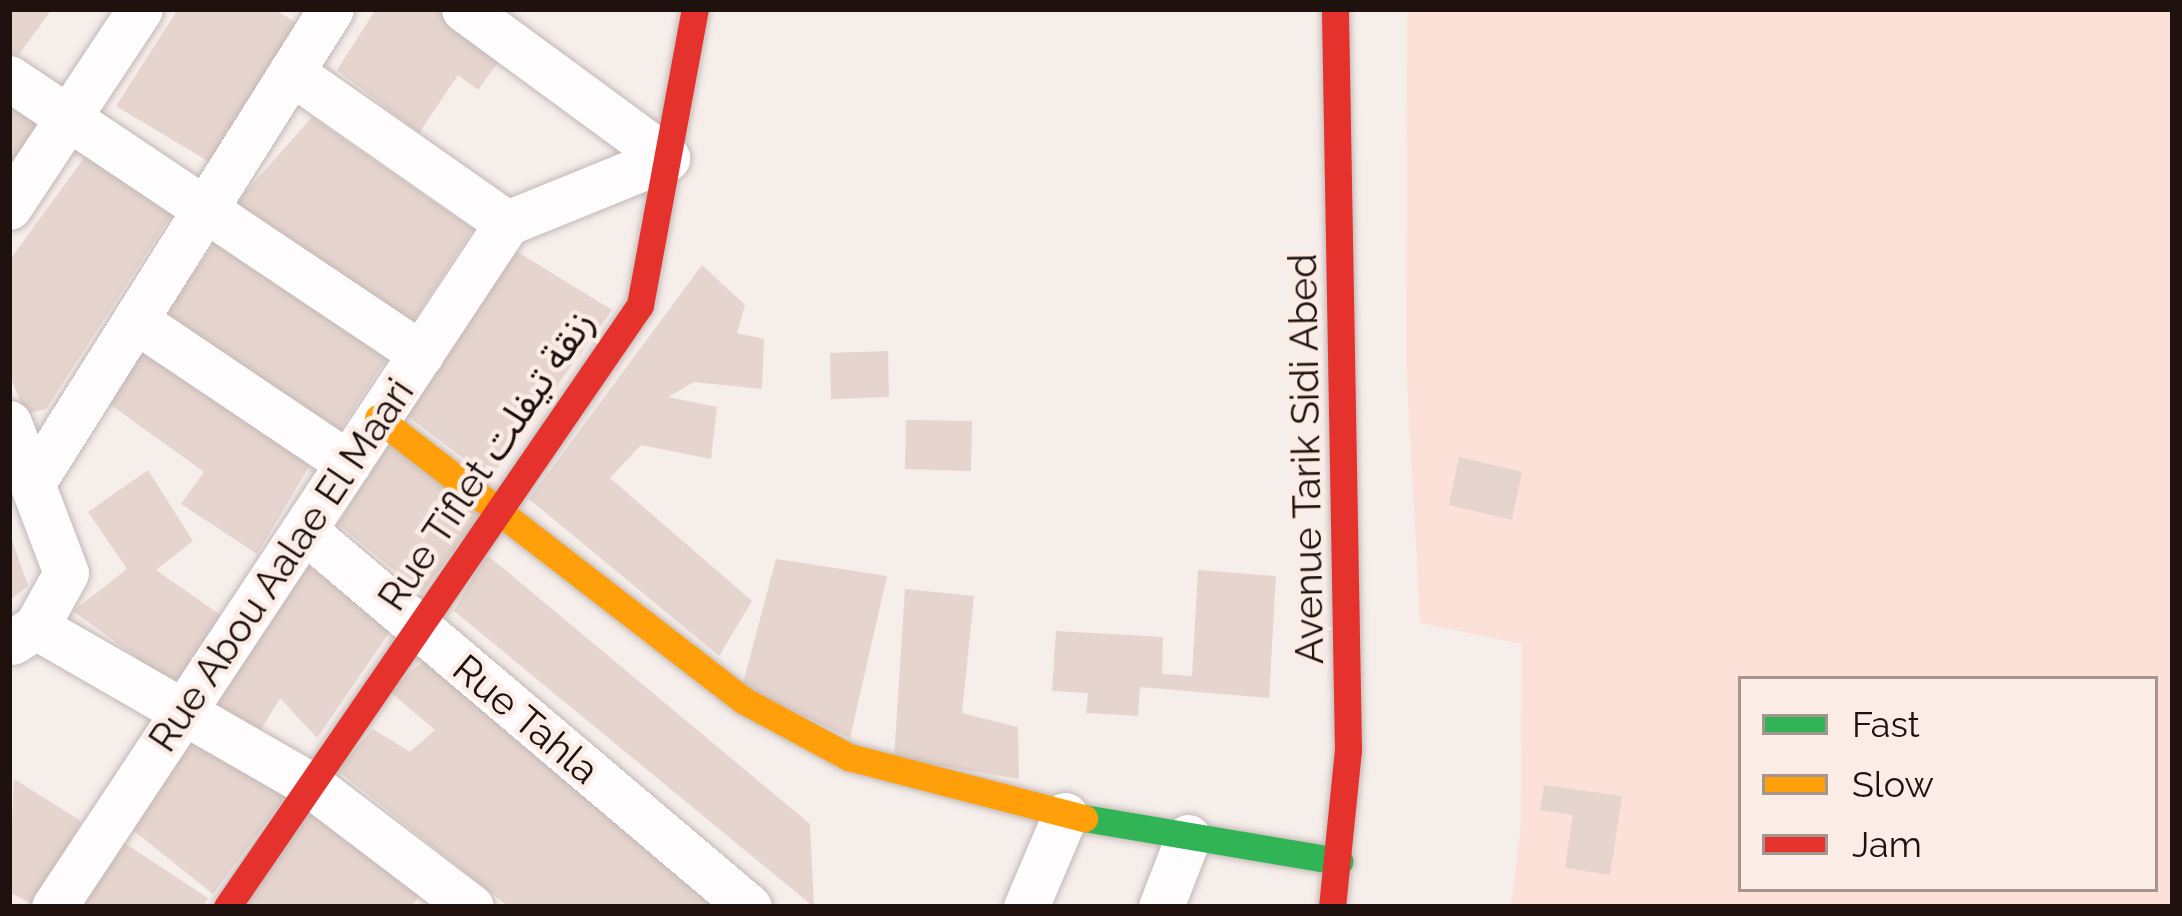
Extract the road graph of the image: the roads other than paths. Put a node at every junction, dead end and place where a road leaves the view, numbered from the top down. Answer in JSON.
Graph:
{"nodes":[{"id":1,"x":140,"y":9,"type":"edge"},
{"id":2,"x":331,"y":9,"type":"edge"},
{"id":3,"x":464,"y":9,"type":"edge"},
{"id":4,"x":695,"y":9,"type":"edge"},
{"id":5,"x":1334,"y":9,"type":"edge"},
{"id":6,"x":291,"y":72,"type":"junction"},
{"id":7,"x":9,"y":78,"type":"edge"},
{"id":8,"x":68,"y":118,"type":"junction"},
{"id":9,"x":667,"y":158,"type":"junction"},
{"id":10,"x":9,"y":207,"type":"edge"},
{"id":11,"x":205,"y":209,"type":"junction"},
{"id":12,"x":507,"y":223,"type":"junction"},
{"id":13,"x":135,"y":320,"type":"junction"},
{"id":14,"x":421,"y":354,"type":"junction"},
{"id":15,"x":378,"y":418,"type":"junction"},
{"id":16,"x":9,"y":423,"type":"edge"},
{"id":17,"x":348,"y":463,"type":"junction"},
{"id":18,"x":32,"y":484,"type":"junction"},
{"id":19,"x":498,"y":512,"type":"junction"},
{"id":20,"x":304,"y":530,"type":"junction"},
{"id":21,"x":418,"y":627,"type":"junction"},
{"id":22,"x":22,"y":635,"type":"edge"},
{"id":23,"x":183,"y":712,"type":"junction"},
{"id":24,"x":311,"y":785,"type":"junction"},
{"id":25,"x":1065,"y":815,"type":"junction"},
{"id":26,"x":1188,"y":837,"type":"junction"},
{"id":27,"x":1339,"y":861,"type":"junction"},
{"id":28,"x":54,"y":907,"type":"edge"},
{"id":29,"x":227,"y":907,"type":"edge"},
{"id":30,"x":472,"y":907,"type":"edge"},
{"id":31,"x":748,"y":907,"type":"edge"},
{"id":32,"x":1026,"y":907,"type":"edge"},
{"id":33,"x":1161,"y":907,"type":"edge"},
{"id":34,"x":1332,"y":907,"type":"edge"}],
"edges":[{"from":1,"to":8,"type":"street"},
{"from":2,"to":6,"type":"street"},
{"from":3,"to":9,"type":"street"},
{"from":4,"to":9,"type":"street","name":"Rue Tiflet زنقة تيفلت"},
{"from":5,"to":27,"type":"street","name":"Avenue Tarik Sidi Abed"},
{"from":6,"to":11,"type":"street"},
{"from":6,"to":12,"type":"street"},
{"from":7,"to":8,"type":"street"},
{"from":8,"to":10,"type":"street"},
{"from":8,"to":11,"type":"street"},
{"from":9,"to":12,"type":"street"},
{"from":9,"to":19,"type":"street","name":"Rue Tiflet زنقة تيفلت"},
{"from":11,"to":13,"type":"street"},
{"from":11,"to":14,"type":"street"},
{"from":12,"to":14,"type":"street","name":"Rue Abou Aalae El Maari"},
{"from":13,"to":17,"type":"street"},
{"from":13,"to":18,"type":"street"},
{"from":14,"to":15,"type":"street","name":"Rue Abou Aalae El Maari"},
{"from":15,"to":17,"type":"street","name":"Rue Abou Aalae El Maari"},
{"from":15,"to":19,"type":"street"},
{"from":16,"to":18,"type":"street"},
{"from":17,"to":20,"type":"street","name":"Rue Abou Aalae El Maari"},
{"from":18,"to":22,"type":"street"},
{"from":19,"to":21,"type":"street","name":"Rue Tiflet زنقة تيفلت"},
{"from":19,"to":25,"type":"street"},
{"from":20,"to":21,"type":"street","name":"Rue Tahla"},
{"from":20,"to":23,"type":"street","name":"Rue Abou Aalae El Maari"},
{"from":21,"to":24,"type":"street","name":"Rue Tiflet زنقة تيفلت"},
{"from":21,"to":31,"type":"street","name":"Rue Tahla"},
{"from":22,"to":23,"type":"street"},
{"from":23,"to":24,"type":"street"},
{"from":23,"to":28,"type":"street","name":"Rue Abou Aalae El Maari"},
{"from":24,"to":29,"type":"street","name":"Rue Tiflet زنقة تيفلت"},
{"from":24,"to":30,"type":"street"},
{"from":25,"to":26,"type":"street"},
{"from":25,"to":32,"type":"street"},
{"from":26,"to":27,"type":"street"},
{"from":26,"to":33,"type":"street"},
{"from":27,"to":34,"type":"street","name":"Avenue Tarik Sidi Abed"}]}
